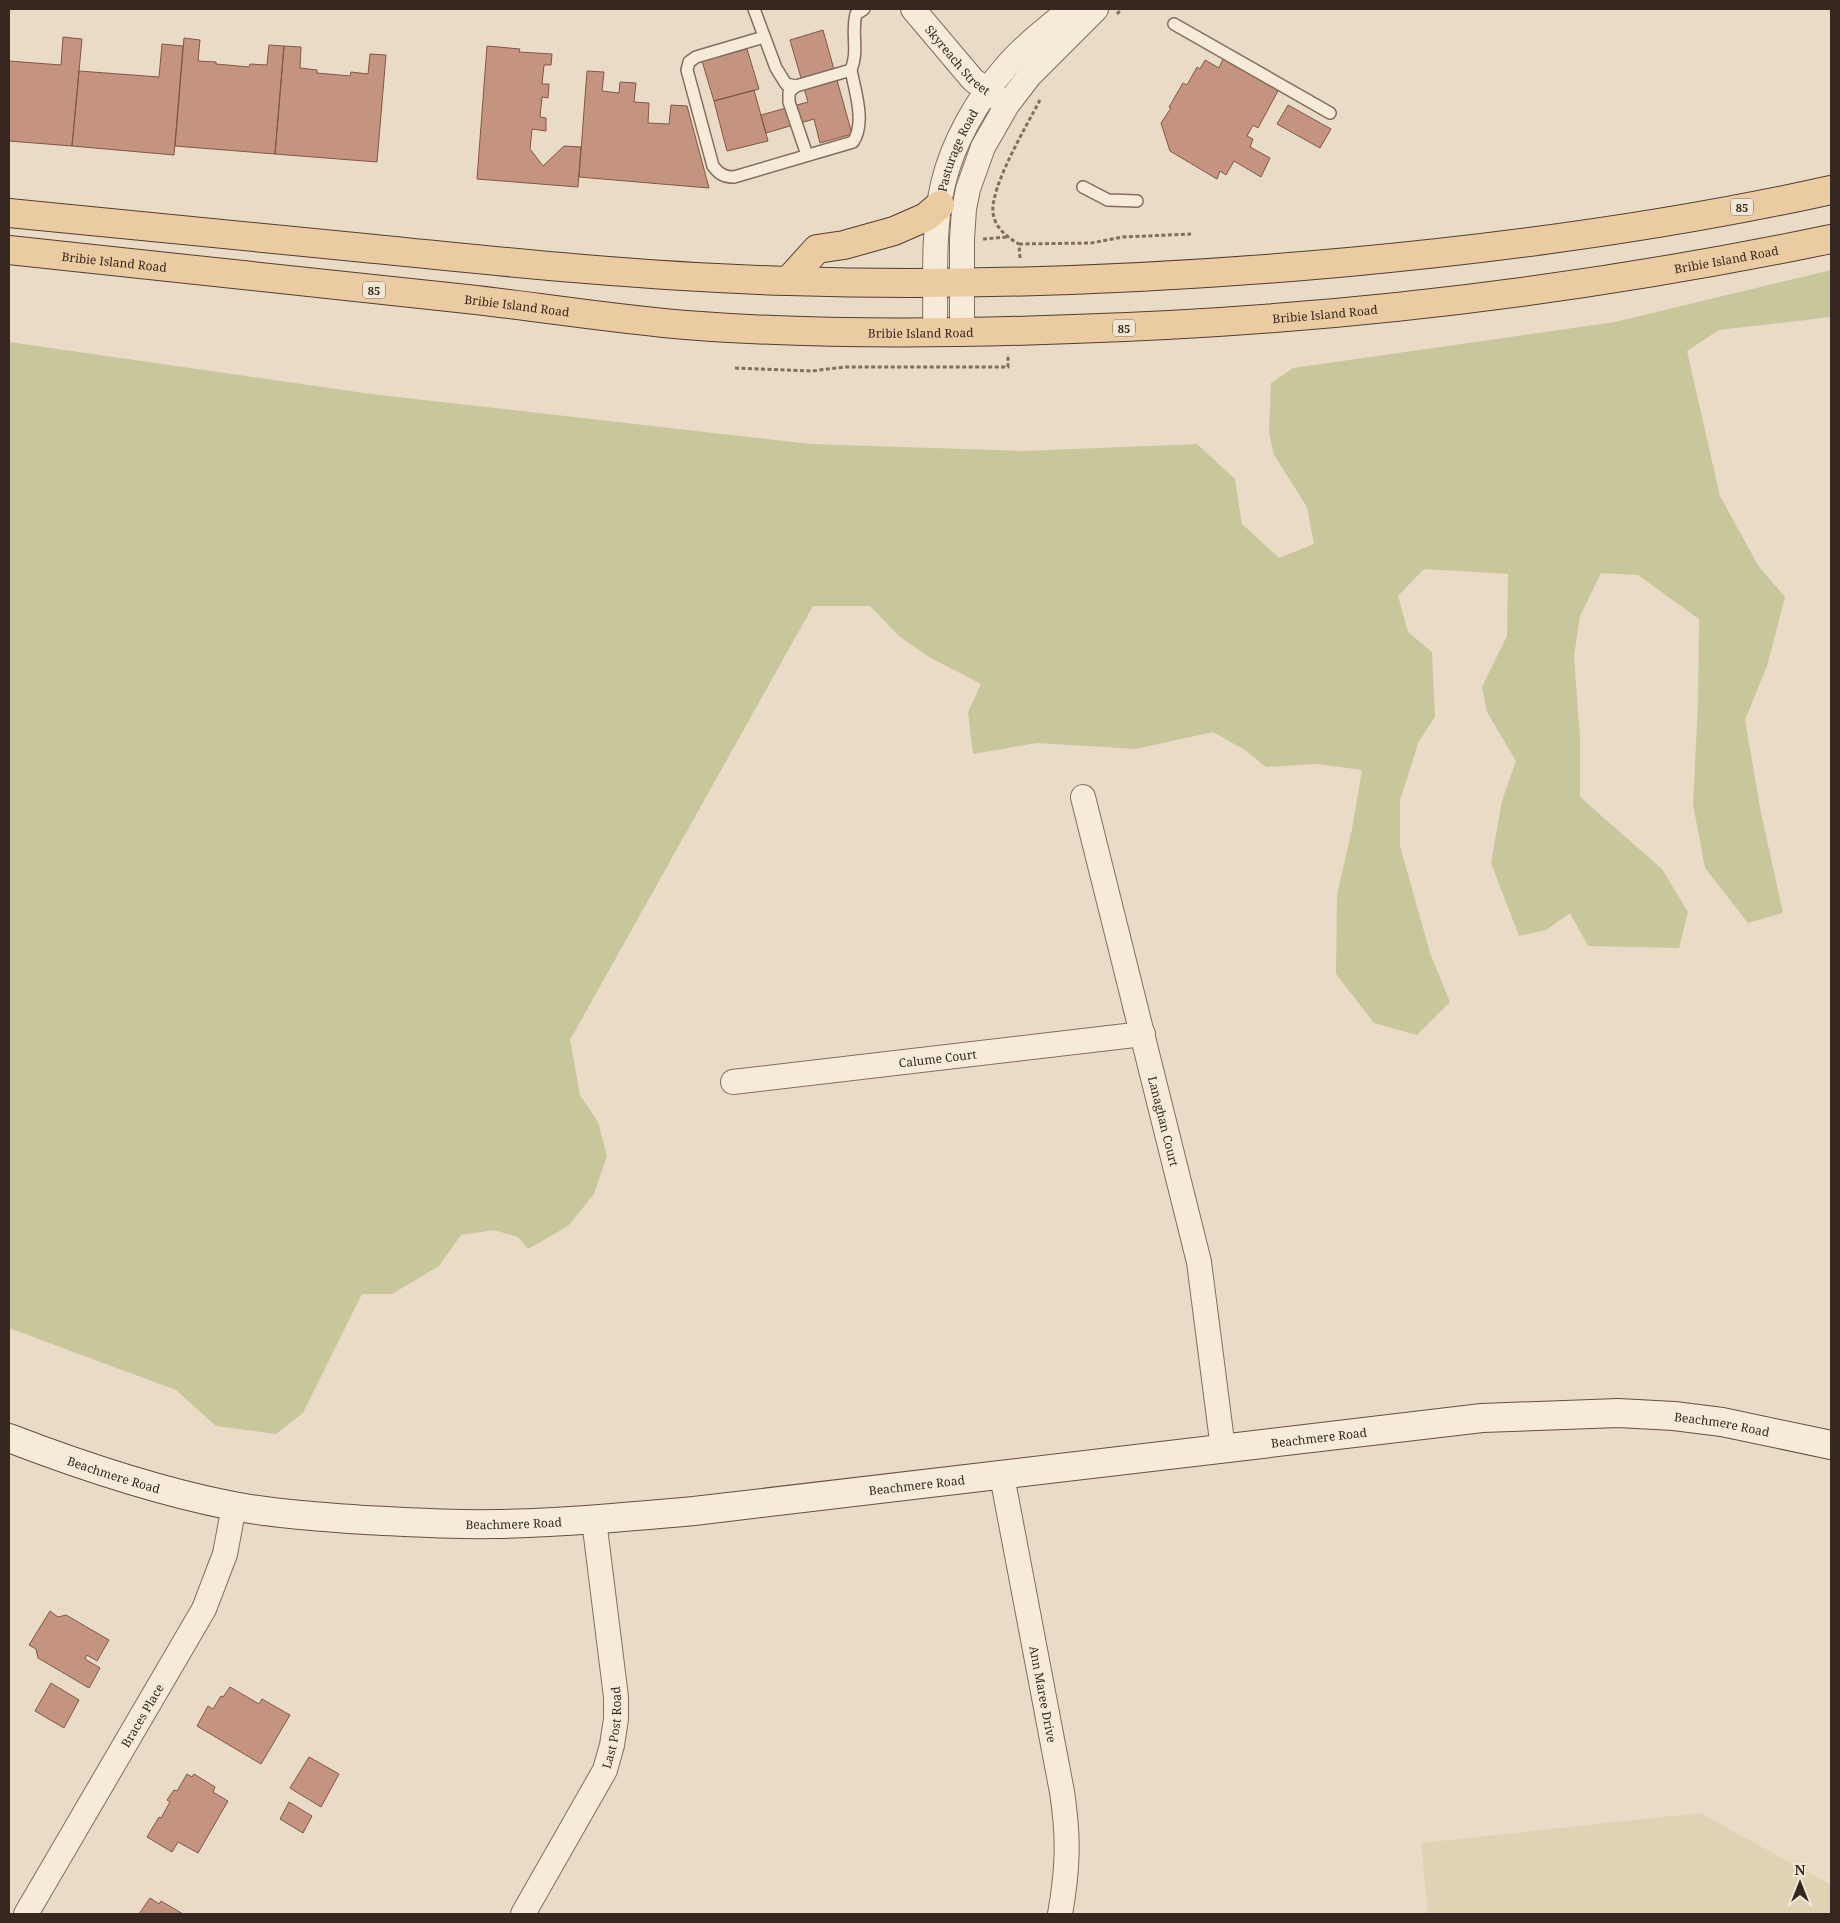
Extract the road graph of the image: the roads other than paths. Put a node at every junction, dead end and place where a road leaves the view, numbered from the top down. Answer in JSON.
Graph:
{"nodes":[{"id":1,"x":754,"y":9,"type":"edge"},
{"id":2,"x":864,"y":9,"type":"edge"},
{"id":3,"x":913,"y":9,"type":"edge"},
{"id":4,"x":1070,"y":9,"type":"edge"},
{"id":5,"x":1096,"y":9,"type":"edge"},
{"id":6,"x":1174,"y":24,"type":"dead end"},
{"id":7,"x":764,"y":37,"type":"junction"},
{"id":8,"x":851,"y":70,"type":"junction"},
{"id":9,"x":796,"y":86,"type":"junction"},
{"id":10,"x":986,"y":90,"type":"junction"},
{"id":11,"x":1007,"y":105,"type":"junction"},
{"id":12,"x":1330,"y":113,"type":"dead end"},
{"id":13,"x":807,"y":156,"type":"junction"},
{"id":14,"x":1083,"y":187,"type":"dead end"},
{"id":15,"x":1831,"y":190,"type":"edge"},
{"id":16,"x":1137,"y":201,"type":"dead end"},
{"id":17,"x":940,"y":204,"type":"junction"},
{"id":18,"x":9,"y":212,"type":"edge"},
{"id":19,"x":1831,"y":239,"type":"edge"},
{"id":20,"x":9,"y":250,"type":"edge"},
{"id":21,"x":788,"y":281,"type":"junction"},
{"id":22,"x":949,"y":283,"type":"junction"},
{"id":23,"x":935,"y":332,"type":"junction"},
{"id":24,"x":962,"y":332,"type":"junction"},
{"id":25,"x":1083,"y":797,"type":"dead end"},
{"id":26,"x":1143,"y":1034,"type":"junction"},
{"id":27,"x":734,"y":1082,"type":"dead end"},
{"id":28,"x":9,"y":1438,"type":"edge"},
{"id":29,"x":1831,"y":1445,"type":"edge"},
{"id":30,"x":1223,"y":1449,"type":"junction"},
{"id":31,"x":1002,"y":1476,"type":"junction"},
{"id":32,"x":234,"y":1506,"type":"junction"},
{"id":33,"x":594,"y":1520,"type":"junction"},
{"id":34,"x":26,"y":1914,"type":"edge"},
{"id":35,"x":523,"y":1914,"type":"edge"},
{"id":36,"x":1060,"y":1914,"type":"edge"}],
"edges":[{"from":1,"to":7,"type":"lane"},
{"from":2,"to":8,"type":"lane"},
{"from":3,"to":10,"type":"street","name":"Skyreach Street"},
{"from":4,"to":10,"type":"street","name":"Pasturage Road"},
{"from":5,"to":11,"type":"street","name":"Pasturage Road"},
{"from":6,"to":12,"type":"lane"},
{"from":7,"to":9,"type":"lane"},
{"from":7,"to":13,"type":"lane"},
{"from":8,"to":9,"type":"lane"},
{"from":8,"to":13,"type":"lane"},
{"from":9,"to":13,"type":"lane"},
{"from":10,"to":11,"type":"street","name":"Skyreach Street"},
{"from":10,"to":17,"type":"street","name":"Pasturage Road"},
{"from":11,"to":22,"type":"street","name":"Pasturage Road"},
{"from":14,"to":16,"type":"lane"},
{"from":15,"to":22,"type":"main road","number":"85"},
{"from":17,"to":21,"type":"main road"},
{"from":17,"to":22,"type":"street","name":"Pasturage Road"},
{"from":18,"to":21,"type":"main road","number":"85"},
{"from":19,"to":24,"type":"main road","name":"Bribie Island Road","number":"85"},
{"from":20,"to":23,"type":"main road","name":"Bribie Island Road","number":"85"},
{"from":21,"to":22,"type":"main road","number":"85"},
{"from":22,"to":23,"type":"street","name":"Pasturage Road"},
{"from":22,"to":24,"type":"street","name":"Pasturage Road"},
{"from":23,"to":24,"type":"main road","name":"Bribie Island Road","number":"85"},
{"from":25,"to":26,"type":"street","name":"Lanaghan Court"},
{"from":26,"to":27,"type":"street","name":"Calume Court"},
{"from":26,"to":30,"type":"street","name":"Lanaghan Court"},
{"from":28,"to":32,"type":"main road","name":"Beachmere Road"},
{"from":29,"to":30,"type":"main road","name":"Beachmere Road"},
{"from":30,"to":31,"type":"main road","name":"Beachmere Road"},
{"from":31,"to":33,"type":"main road","name":"Beachmere Road"},
{"from":31,"to":36,"type":"street","name":"Ann Maree Drive"},
{"from":32,"to":33,"type":"main road","name":"Beachmere Road"},
{"from":32,"to":34,"type":"street","name":"Braces Place"},
{"from":33,"to":35,"type":"street","name":"Last Post Road"}]}
